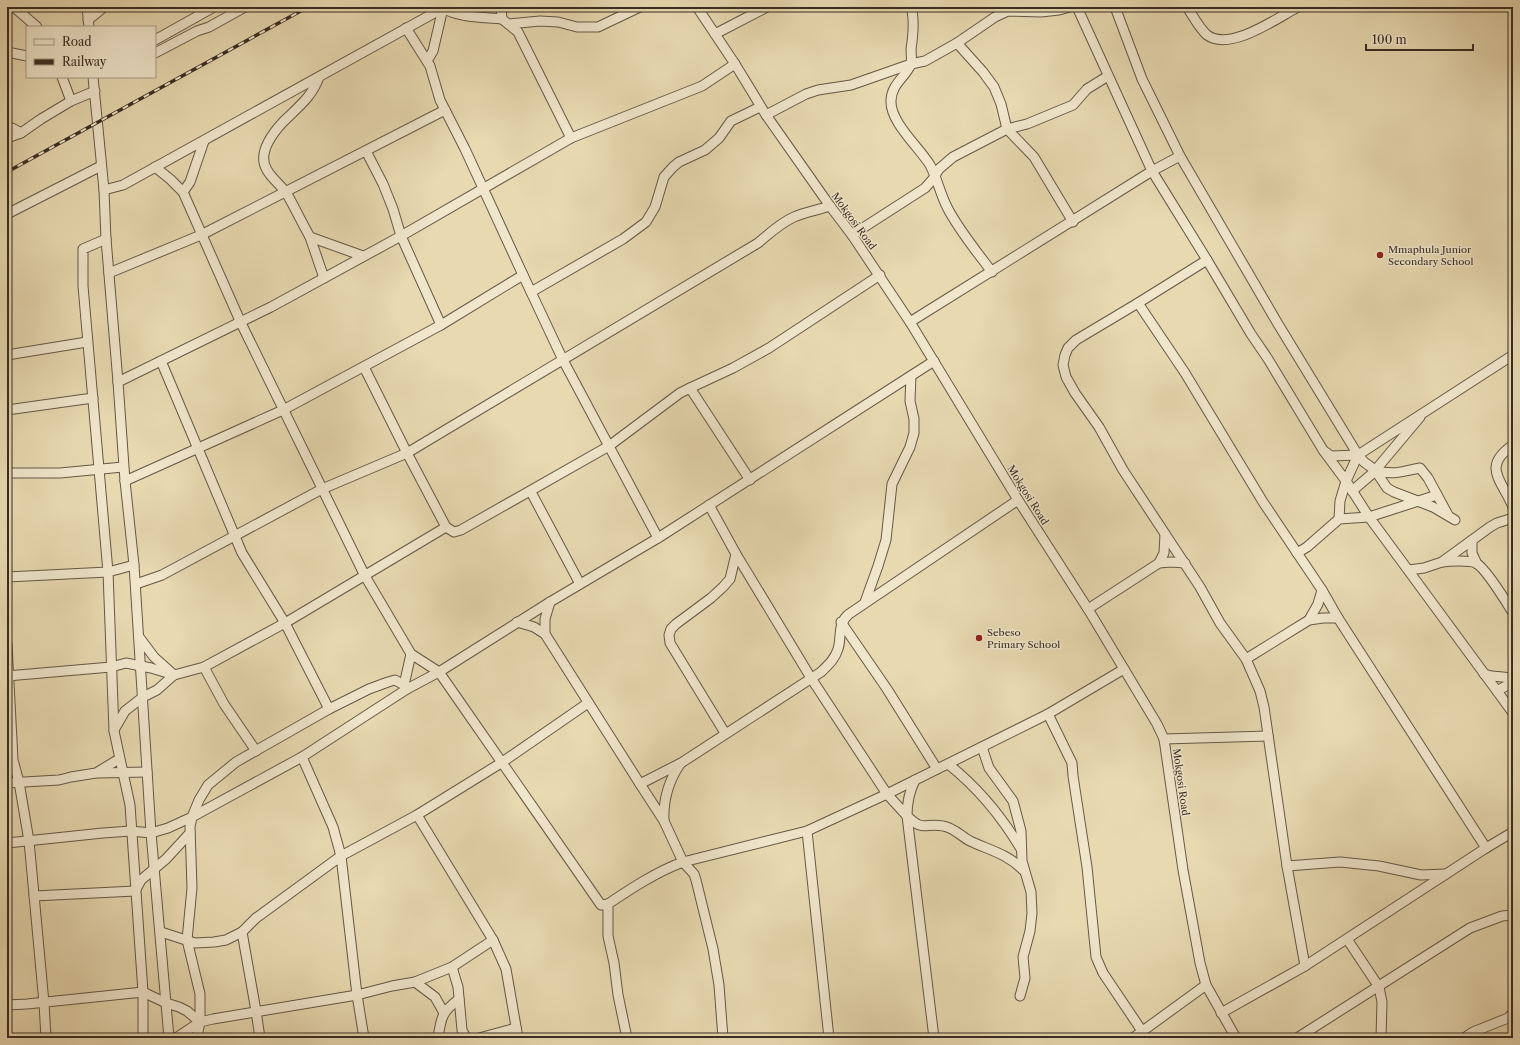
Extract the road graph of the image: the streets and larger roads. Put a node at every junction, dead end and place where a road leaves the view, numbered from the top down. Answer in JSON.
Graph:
{"nodes":[{"id":1,"x":14,"y":7,"type":"edge"},
{"id":2,"x":87,"y":7,"type":"edge"},
{"id":3,"x":104,"y":7,"type":"edge"},
{"id":4,"x":214,"y":7,"type":"edge"},
{"id":5,"x":245,"y":7,"type":"edge"},
{"id":6,"x":501,"y":7,"type":"edge"},
{"id":7,"x":640,"y":7,"type":"edge"},
{"id":8,"x":697,"y":7,"type":"edge"},
{"id":9,"x":767,"y":7,"type":"edge"},
{"id":10,"x":911,"y":7,"type":"edge"},
{"id":11,"x":1070,"y":7,"type":"edge"},
{"id":12,"x":1077,"y":7,"type":"edge"},
{"id":13,"x":1115,"y":7,"type":"edge"},
{"id":14,"x":1187,"y":7,"type":"edge"},
{"id":15,"x":1298,"y":7,"type":"edge"},
{"id":16,"x":444,"y":8,"type":"edge"},
{"id":17,"x":1008,"y":9,"type":"edge"},
{"id":18,"x":235,"y":10,"type":"edge"},
{"id":19,"x":506,"y":22,"type":"junction"},
{"id":20,"x":88,"y":23,"type":"edge"},
{"id":21,"x":36,"y":26,"type":"edge"},
{"id":22,"x":406,"y":28,"type":"junction"},
{"id":23,"x":715,"y":34,"type":"junction"},
{"id":24,"x":156,"y":39,"type":"edge"},
{"id":25,"x":956,"y":43,"type":"junction"},
{"id":26,"x":7,"y":52,"type":"edge"},
{"id":27,"x":156,"y":52,"type":"edge"},
{"id":28,"x":26,"y":56,"type":"edge"},
{"id":29,"x":427,"y":61,"type":"junction"},
{"id":30,"x":735,"y":64,"type":"junction"},
{"id":31,"x":911,"y":64,"type":"junction"},
{"id":32,"x":1108,"y":76,"type":"junction"},
{"id":33,"x":320,"y":77,"type":"junction"},
{"id":34,"x":62,"y":78,"type":"edge"},
{"id":35,"x":93,"y":78,"type":"edge"},
{"id":36,"x":95,"y":91,"type":"junction"},
{"id":37,"x":71,"y":101,"type":"junction"},
{"id":38,"x":760,"y":107,"type":"junction"},
{"id":39,"x":445,"y":110,"type":"junction"},
{"id":40,"x":766,"y":115,"type":"junction"},
{"id":41,"x":7,"y":128,"type":"edge"},
{"id":42,"x":1007,"y":129,"type":"junction"},
{"id":43,"x":21,"y":133,"type":"junction"},
{"id":44,"x":7,"y":138,"type":"edge"},
{"id":45,"x":570,"y":138,"type":"junction"},
{"id":46,"x":204,"y":141,"type":"junction"},
{"id":47,"x":366,"y":151,"type":"junction"},
{"id":48,"x":1180,"y":156,"type":"junction"},
{"id":49,"x":101,"y":166,"type":"junction"},
{"id":50,"x":155,"y":167,"type":"junction"},
{"id":51,"x":1152,"y":171,"type":"junction"},
{"id":52,"x":935,"y":175,"type":"junction"},
{"id":53,"x":484,"y":189,"type":"junction"},
{"id":54,"x":104,"y":190,"type":"junction"},
{"id":55,"x":183,"y":192,"type":"junction"},
{"id":56,"x":286,"y":192,"type":"junction"},
{"id":57,"x":830,"y":206,"type":"junction"},
{"id":58,"x":7,"y":214,"type":"edge"},
{"id":59,"x":1073,"y":222,"type":"junction"},
{"id":60,"x":201,"y":235,"type":"junction"},
{"id":61,"x":852,"y":235,"type":"junction"},
{"id":62,"x":401,"y":236,"type":"junction"},
{"id":63,"x":310,"y":237,"type":"junction"},
{"id":64,"x":106,"y":239,"type":"junction"},
{"id":65,"x":363,"y":256,"type":"junction"},
{"id":66,"x":1207,"y":260,"type":"junction"},
{"id":67,"x":992,"y":272,"type":"junction"},
{"id":68,"x":109,"y":273,"type":"junction"},
{"id":69,"x":880,"y":275,"type":"junction"},
{"id":70,"x":523,"y":276,"type":"junction"},
{"id":71,"x":324,"y":278,"type":"junction"},
{"id":72,"x":531,"y":292,"type":"junction"},
{"id":73,"x":1138,"y":302,"type":"junction"},
{"id":74,"x":241,"y":322,"type":"junction"},
{"id":75,"x":910,"y":322,"type":"junction"},
{"id":76,"x":441,"y":325,"type":"junction"},
{"id":77,"x":87,"y":342,"type":"junction"},
{"id":78,"x":7,"y":355,"type":"edge"},
{"id":79,"x":1513,"y":355,"type":"edge"},
{"id":80,"x":563,"y":360,"type":"junction"},
{"id":81,"x":161,"y":361,"type":"junction"},
{"id":82,"x":934,"y":361,"type":"junction"},
{"id":83,"x":364,"y":367,"type":"junction"},
{"id":84,"x":911,"y":376,"type":"junction"},
{"id":85,"x":118,"y":382,"type":"junction"},
{"id":86,"x":690,"y":388,"type":"junction"},
{"id":87,"x":93,"y":398,"type":"junction"},
{"id":88,"x":1427,"y":409,"type":"junction"},
{"id":89,"x":7,"y":410,"type":"edge"},
{"id":90,"x":283,"y":410,"type":"junction"},
{"id":91,"x":1513,"y":445,"type":"edge"},
{"id":92,"x":609,"y":446,"type":"junction"},
{"id":93,"x":198,"y":449,"type":"junction"},
{"id":94,"x":1323,"y":450,"type":"junction"},
{"id":95,"x":407,"y":453,"type":"junction"},
{"id":96,"x":1358,"y":455,"type":"junction"},
{"id":97,"x":124,"y":467,"type":"junction"},
{"id":98,"x":99,"y":469,"type":"junction"},
{"id":99,"x":1375,"y":470,"type":"junction"},
{"id":100,"x":7,"y":473,"type":"edge"},
{"id":101,"x":750,"y":480,"type":"junction"},
{"id":102,"x":124,"y":481,"type":"junction"},
{"id":103,"x":1346,"y":481,"type":"junction"},
{"id":104,"x":322,"y":489,"type":"junction"},
{"id":105,"x":1352,"y":491,"type":"junction"},
{"id":106,"x":531,"y":492,"type":"junction"},
{"id":107,"x":1437,"y":495,"type":"junction"},
{"id":108,"x":1018,"y":500,"type":"junction"},
{"id":109,"x":1419,"y":501,"type":"junction"},
{"id":110,"x":709,"y":506,"type":"junction"},
{"id":111,"x":1513,"y":507,"type":"edge"},
{"id":112,"x":1369,"y":517,"type":"junction"},
{"id":113,"x":1513,"y":518,"type":"edge"},
{"id":114,"x":1339,"y":519,"type":"junction"},
{"id":115,"x":446,"y":527,"type":"junction"},
{"id":116,"x":1165,"y":534,"type":"junction"},
{"id":117,"x":235,"y":537,"type":"junction"},
{"id":118,"x":658,"y":538,"type":"junction"},
{"id":119,"x":1472,"y":541,"type":"junction"},
{"id":120,"x":1297,"y":553,"type":"junction"},
{"id":121,"x":736,"y":554,"type":"junction"},
{"id":122,"x":1442,"y":562,"type":"junction"},
{"id":123,"x":1159,"y":563,"type":"junction"},
{"id":124,"x":1185,"y":563,"type":"junction"},
{"id":125,"x":1477,"y":564,"type":"junction"},
{"id":126,"x":134,"y":565,"type":"junction"},
{"id":127,"x":1408,"y":570,"type":"junction"},
{"id":128,"x":108,"y":572,"type":"junction"},
{"id":129,"x":365,"y":576,"type":"junction"},
{"id":130,"x":7,"y":577,"type":"edge"},
{"id":131,"x":136,"y":584,"type":"junction"},
{"id":132,"x":580,"y":584,"type":"junction"},
{"id":133,"x":1322,"y":590,"type":"junction"},
{"id":134,"x":550,"y":602,"type":"junction"},
{"id":135,"x":864,"y":602,"type":"junction"},
{"id":136,"x":1088,"y":609,"type":"junction"},
{"id":137,"x":1513,"y":613,"type":"edge"},
{"id":138,"x":1338,"y":618,"type":"junction"},
{"id":139,"x":1309,"y":620,"type":"junction"},
{"id":140,"x":517,"y":622,"type":"junction"},
{"id":141,"x":841,"y":622,"type":"junction"},
{"id":142,"x":285,"y":623,"type":"junction"},
{"id":143,"x":545,"y":634,"type":"junction"},
{"id":144,"x":139,"y":637,"type":"junction"},
{"id":145,"x":7,"y":644,"type":"edge"},
{"id":146,"x":411,"y":654,"type":"junction"},
{"id":147,"x":1246,"y":659,"type":"junction"},
{"id":148,"x":141,"y":666,"type":"junction"},
{"id":149,"x":111,"y":667,"type":"junction"},
{"id":150,"x":204,"y":667,"type":"junction"},
{"id":151,"x":1124,"y":669,"type":"junction"},
{"id":152,"x":439,"y":672,"type":"junction"},
{"id":153,"x":1484,"y":674,"type":"junction"},
{"id":154,"x":174,"y":675,"type":"junction"},
{"id":155,"x":8,"y":676,"type":"edge"},
{"id":156,"x":812,"y":678,"type":"junction"},
{"id":157,"x":1513,"y":678,"type":"edge"},
{"id":158,"x":1513,"y":682,"type":"edge"},
{"id":159,"x":406,"y":687,"type":"junction"},
{"id":160,"x":1497,"y":691,"type":"junction"},
{"id":161,"x":143,"y":697,"type":"junction"},
{"id":162,"x":588,"y":703,"type":"junction"},
{"id":163,"x":329,"y":709,"type":"junction"},
{"id":164,"x":1513,"y":713,"type":"edge"},
{"id":165,"x":1048,"y":714,"type":"junction"},
{"id":166,"x":114,"y":731,"type":"junction"},
{"id":167,"x":726,"y":733,"type":"junction"},
{"id":168,"x":1268,"y":736,"type":"junction"},
{"id":169,"x":1164,"y":739,"type":"junction"},
{"id":170,"x":982,"y":747,"type":"junction"},
{"id":171,"x":256,"y":751,"type":"junction"},
{"id":172,"x":302,"y":757,"type":"junction"},
{"id":173,"x":119,"y":759,"type":"junction"},
{"id":174,"x":501,"y":763,"type":"junction"},
{"id":175,"x":681,"y":763,"type":"junction"},
{"id":176,"x":948,"y":764,"type":"junction"},
{"id":177,"x":937,"y":769,"type":"junction"},
{"id":178,"x":147,"y":772,"type":"junction"},
{"id":179,"x":96,"y":773,"type":"junction"},
{"id":180,"x":123,"y":773,"type":"junction"},
{"id":181,"x":915,"y":780,"type":"junction"},
{"id":182,"x":19,"y":782,"type":"junction"},
{"id":183,"x":7,"y":783,"type":"edge"},
{"id":184,"x":640,"y":784,"type":"junction"},
{"id":185,"x":887,"y":794,"type":"junction"},
{"id":186,"x":417,"y":815,"type":"junction"},
{"id":187,"x":907,"y":816,"type":"junction"},
{"id":188,"x":192,"y":817,"type":"junction"},
{"id":189,"x":664,"y":822,"type":"junction"},
{"id":190,"x":131,"y":831,"type":"junction"},
{"id":191,"x":807,"y":831,"type":"junction"},
{"id":192,"x":1513,"y":832,"type":"edge"},
{"id":193,"x":151,"y":833,"type":"junction"},
{"id":194,"x":190,"y":833,"type":"junction"},
{"id":195,"x":29,"y":841,"type":"junction"},
{"id":196,"x":7,"y":843,"type":"edge"},
{"id":197,"x":1486,"y":848,"type":"junction"},
{"id":198,"x":1021,"y":850,"type":"junction"},
{"id":199,"x":341,"y":856,"type":"junction"},
{"id":200,"x":683,"y":862,"type":"junction"},
{"id":201,"x":1287,"y":866,"type":"junction"},
{"id":202,"x":154,"y":868,"type":"junction"},
{"id":203,"x":1023,"y":870,"type":"junction"},
{"id":204,"x":1447,"y":874,"type":"junction"},
{"id":205,"x":135,"y":891,"type":"junction"},
{"id":206,"x":34,"y":896,"type":"junction"},
{"id":207,"x":608,"y":904,"type":"junction"},
{"id":208,"x":1513,"y":915,"type":"edge"},
{"id":209,"x":160,"y":932,"type":"junction"},
{"id":210,"x":242,"y":932,"type":"junction"},
{"id":211,"x":1347,"y":939,"type":"junction"},
{"id":212,"x":187,"y":940,"type":"junction"},
{"id":213,"x":493,"y":940,"type":"junction"},
{"id":214,"x":1305,"y":966,"type":"junction"},
{"id":215,"x":452,"y":967,"type":"junction"},
{"id":216,"x":416,"y":982,"type":"junction"},
{"id":217,"x":1206,"y":985,"type":"junction"},
{"id":218,"x":1379,"y":987,"type":"junction"},
{"id":219,"x":143,"y":992,"type":"junction"},
{"id":220,"x":357,"y":995,"type":"junction"},
{"id":221,"x":1020,"y":996,"type":"dead end"},
{"id":222,"x":459,"y":999,"type":"junction"},
{"id":223,"x":44,"y":1002,"type":"junction"},
{"id":224,"x":166,"y":1003,"type":"junction"},
{"id":225,"x":7,"y":1005,"type":"edge"},
{"id":226,"x":256,"y":1011,"type":"junction"},
{"id":227,"x":444,"y":1013,"type":"junction"},
{"id":228,"x":1221,"y":1013,"type":"junction"},
{"id":229,"x":1513,"y":1014,"type":"edge"},
{"id":230,"x":200,"y":1022,"type":"junction"},
{"id":231,"x":516,"y":1028,"type":"junction"},
{"id":232,"x":1142,"y":1032,"type":"junction"},
{"id":233,"x":46,"y":1038,"type":"edge"},
{"id":234,"x":143,"y":1038,"type":"edge"},
{"id":235,"x":169,"y":1038,"type":"edge"},
{"id":236,"x":176,"y":1038,"type":"edge"},
{"id":237,"x":199,"y":1038,"type":"edge"},
{"id":238,"x":260,"y":1038,"type":"edge"},
{"id":239,"x":364,"y":1038,"type":"edge"},
{"id":240,"x":438,"y":1038,"type":"edge"},
{"id":241,"x":466,"y":1038,"type":"edge"},
{"id":242,"x":480,"y":1038,"type":"edge"},
{"id":243,"x":518,"y":1038,"type":"edge"},
{"id":244,"x":627,"y":1038,"type":"edge"},
{"id":245,"x":723,"y":1038,"type":"edge"},
{"id":246,"x":830,"y":1038,"type":"edge"},
{"id":247,"x":934,"y":1038,"type":"edge"},
{"id":248,"x":1133,"y":1038,"type":"edge"},
{"id":249,"x":1236,"y":1038,"type":"edge"},
{"id":250,"x":1297,"y":1038,"type":"edge"},
{"id":251,"x":1381,"y":1038,"type":"edge"},
{"id":252,"x":1464,"y":1038,"type":"edge"}],
"edges":[{"from":1,"to":21,"type":"street"},
{"from":2,"to":20,"type":"street"},
{"from":3,"to":20,"type":"street"},
{"from":4,"to":24,"type":"street"},
{"from":5,"to":18,"type":"street"},
{"from":6,"to":19,"type":"street"},
{"from":7,"to":19,"type":"street"},
{"from":8,"to":23,"type":"street","name":"Mokgosi Road"},
{"from":9,"to":23,"type":"street"},
{"from":10,"to":31,"type":"street"},
{"from":11,"to":17,"type":"street"},
{"from":12,"to":32,"type":"street"},
{"from":13,"to":48,"type":"street"},
{"from":14,"to":15,"type":"street"},
{"from":16,"to":19,"type":"street"},
{"from":16,"to":22,"type":"street"},
{"from":16,"to":29,"type":"street"},
{"from":17,"to":25,"type":"street"},
{"from":18,"to":27,"type":"street"},
{"from":19,"to":45,"type":"street"},
{"from":22,"to":29,"type":"street"},
{"from":22,"to":33,"type":"street"},
{"from":23,"to":30,"type":"street","name":"Mokgosi Road"},
{"from":25,"to":31,"type":"street"},
{"from":25,"to":42,"type":"street"},
{"from":26,"to":28,"type":"street"},
{"from":29,"to":39,"type":"street"},
{"from":30,"to":38,"type":"street","name":"Mokgosi Road"},
{"from":30,"to":45,"type":"street"},
{"from":31,"to":40,"type":"street"},
{"from":31,"to":52,"type":"street"},
{"from":32,"to":42,"type":"street"},
{"from":32,"to":51,"type":"street"},
{"from":33,"to":46,"type":"street"},
{"from":33,"to":56,"type":"street"},
{"from":34,"to":37,"type":"street"},
{"from":35,"to":36,"type":"street"},
{"from":36,"to":37,"type":"street"},
{"from":36,"to":49,"type":"street"},
{"from":37,"to":43,"type":"street"},
{"from":38,"to":40,"type":"street","name":"Mokgosi Road"},
{"from":38,"to":72,"type":"street"},
{"from":39,"to":47,"type":"street"},
{"from":39,"to":53,"type":"street"},
{"from":40,"to":57,"type":"street","name":"Mokgosi Road"},
{"from":41,"to":43,"type":"street"},
{"from":42,"to":52,"type":"street"},
{"from":42,"to":59,"type":"street"},
{"from":43,"to":44,"type":"street"},
{"from":45,"to":53,"type":"street"},
{"from":46,"to":50,"type":"street"},
{"from":46,"to":55,"type":"street"},
{"from":47,"to":56,"type":"street"},
{"from":47,"to":62,"type":"street"},
{"from":48,"to":51,"type":"street"},
{"from":48,"to":96,"type":"street"},
{"from":49,"to":54,"type":"street"},
{"from":49,"to":58,"type":"street"},
{"from":50,"to":54,"type":"street"},
{"from":50,"to":55,"type":"street"},
{"from":51,"to":59,"type":"street"},
{"from":51,"to":66,"type":"street"},
{"from":52,"to":61,"type":"street"},
{"from":52,"to":67,"type":"street"},
{"from":53,"to":62,"type":"street"},
{"from":53,"to":70,"type":"street"},
{"from":54,"to":64,"type":"street"},
{"from":55,"to":60,"type":"street"},
{"from":56,"to":60,"type":"street"},
{"from":56,"to":63,"type":"street"},
{"from":57,"to":61,"type":"street","name":"Mokgosi Road"},
{"from":57,"to":80,"type":"street"},
{"from":59,"to":67,"type":"street"},
{"from":60,"to":68,"type":"street"},
{"from":60,"to":74,"type":"street"},
{"from":61,"to":69,"type":"street","name":"Mokgosi Road"},
{"from":62,"to":65,"type":"street"},
{"from":62,"to":76,"type":"street"},
{"from":63,"to":65,"type":"street"},
{"from":63,"to":71,"type":"street"},
{"from":64,"to":68,"type":"street"},
{"from":64,"to":77,"type":"street"},
{"from":65,"to":71,"type":"street"},
{"from":66,"to":73,"type":"street"},
{"from":66,"to":94,"type":"street"},
{"from":67,"to":75,"type":"street"},
{"from":68,"to":85,"type":"street"},
{"from":69,"to":75,"type":"street","name":"Mokgosi Road"},
{"from":69,"to":86,"type":"street"},
{"from":70,"to":72,"type":"street"},
{"from":70,"to":76,"type":"street"},
{"from":71,"to":74,"type":"street"},
{"from":72,"to":80,"type":"street"},
{"from":73,"to":116,"type":"street"},
{"from":73,"to":120,"type":"street"},
{"from":74,"to":81,"type":"street"},
{"from":74,"to":90,"type":"street"},
{"from":75,"to":82,"type":"street","name":"Mokgosi Road"},
{"from":76,"to":83,"type":"street"},
{"from":77,"to":78,"type":"street"},
{"from":77,"to":87,"type":"street"},
{"from":79,"to":88,"type":"street"},
{"from":80,"to":92,"type":"street"},
{"from":80,"to":95,"type":"street"},
{"from":81,"to":85,"type":"street"},
{"from":81,"to":93,"type":"street"},
{"from":82,"to":84,"type":"street"},
{"from":82,"to":108,"type":"street","name":"Mokgosi Road"},
{"from":83,"to":90,"type":"street"},
{"from":83,"to":95,"type":"street"},
{"from":84,"to":101,"type":"street"},
{"from":84,"to":135,"type":"street"},
{"from":85,"to":97,"type":"street"},
{"from":86,"to":92,"type":"street"},
{"from":86,"to":101,"type":"street"},
{"from":87,"to":89,"type":"street"},
{"from":87,"to":98,"type":"street"},
{"from":88,"to":96,"type":"street"},
{"from":88,"to":99,"type":"street"},
{"from":90,"to":93,"type":"street"},
{"from":90,"to":104,"type":"street"},
{"from":91,"to":111,"type":"street"},
{"from":92,"to":106,"type":"street"},
{"from":92,"to":118,"type":"street"},
{"from":93,"to":102,"type":"street"},
{"from":93,"to":117,"type":"street"},
{"from":94,"to":96,"type":"street"},
{"from":94,"to":103,"type":"street"},
{"from":95,"to":104,"type":"street"},
{"from":95,"to":115,"type":"street"},
{"from":96,"to":99,"type":"street"},
{"from":96,"to":103,"type":"street"},
{"from":97,"to":98,"type":"street"},
{"from":97,"to":102,"type":"street"},
{"from":98,"to":100,"type":"street"},
{"from":98,"to":128,"type":"street"},
{"from":99,"to":105,"type":"street"},
{"from":99,"to":107,"type":"street"},
{"from":99,"to":109,"type":"street"},
{"from":101,"to":110,"type":"street"},
{"from":102,"to":126,"type":"street"},
{"from":103,"to":105,"type":"street"},
{"from":103,"to":114,"type":"street"},
{"from":104,"to":117,"type":"street"},
{"from":104,"to":129,"type":"street"},
{"from":105,"to":112,"type":"street"},
{"from":106,"to":115,"type":"street"},
{"from":106,"to":132,"type":"street"},
{"from":107,"to":109,"type":"street"},
{"from":107,"to":109,"type":"street"},
{"from":108,"to":135,"type":"street"},
{"from":108,"to":136,"type":"street","name":"Mokgosi Road"},
{"from":109,"to":112,"type":"street"},
{"from":110,"to":118,"type":"street"},
{"from":110,"to":121,"type":"street"},
{"from":112,"to":114,"type":"street"},
{"from":112,"to":127,"type":"street"},
{"from":113,"to":119,"type":"street"},
{"from":114,"to":120,"type":"street"},
{"from":115,"to":129,"type":"street"},
{"from":116,"to":123,"type":"street"},
{"from":116,"to":124,"type":"street"},
{"from":117,"to":131,"type":"street"},
{"from":117,"to":142,"type":"street"},
{"from":118,"to":132,"type":"street"},
{"from":119,"to":122,"type":"street"},
{"from":119,"to":125,"type":"street"},
{"from":120,"to":133,"type":"street"},
{"from":121,"to":156,"type":"street"},
{"from":121,"to":167,"type":"street"},
{"from":122,"to":125,"type":"street"},
{"from":122,"to":127,"type":"street"},
{"from":123,"to":124,"type":"street"},
{"from":123,"to":136,"type":"street"},
{"from":124,"to":147,"type":"street"},
{"from":125,"to":137,"type":"street"},
{"from":126,"to":128,"type":"street"},
{"from":126,"to":131,"type":"street"},
{"from":127,"to":153,"type":"street"},
{"from":128,"to":130,"type":"street"},
{"from":128,"to":149,"type":"street"},
{"from":129,"to":142,"type":"street"},
{"from":129,"to":146,"type":"street"},
{"from":131,"to":144,"type":"street"},
{"from":132,"to":134,"type":"street"},
{"from":133,"to":138,"type":"street"},
{"from":133,"to":139,"type":"street"},
{"from":134,"to":140,"type":"street"},
{"from":134,"to":143,"type":"street"},
{"from":135,"to":141,"type":"street"},
{"from":136,"to":151,"type":"street","name":"Mokgosi Road"},
{"from":138,"to":139,"type":"street"},
{"from":138,"to":197,"type":"street"},
{"from":139,"to":147,"type":"street"},
{"from":140,"to":143,"type":"street"},
{"from":140,"to":152,"type":"street"},
{"from":141,"to":156,"type":"street"},
{"from":141,"to":177,"type":"street"},
{"from":142,"to":150,"type":"street"},
{"from":142,"to":163,"type":"street"},
{"from":143,"to":162,"type":"street"},
{"from":144,"to":148,"type":"street"},
{"from":144,"to":154,"type":"street"},
{"from":145,"to":155,"type":"street"},
{"from":146,"to":152,"type":"street"},
{"from":146,"to":159,"type":"street"},
{"from":147,"to":168,"type":"street"},
{"from":148,"to":149,"type":"street"},
{"from":148,"to":154,"type":"street"},
{"from":148,"to":161,"type":"street"},
{"from":149,"to":155,"type":"street"},
{"from":149,"to":166,"type":"street"},
{"from":150,"to":154,"type":"street"},
{"from":150,"to":171,"type":"street"},
{"from":151,"to":165,"type":"street"},
{"from":151,"to":169,"type":"street","name":"Mokgosi Road"},
{"from":152,"to":159,"type":"street"},
{"from":152,"to":174,"type":"street"},
{"from":153,"to":157,"type":"street"},
{"from":153,"to":160,"type":"street"},
{"from":154,"to":161,"type":"street"},
{"from":155,"to":182,"type":"street"},
{"from":156,"to":167,"type":"street"},
{"from":156,"to":185,"type":"street"},
{"from":158,"to":160,"type":"street"},
{"from":159,"to":163,"type":"street"},
{"from":159,"to":172,"type":"street"},
{"from":160,"to":164,"type":"street"},
{"from":161,"to":166,"type":"street"},
{"from":161,"to":178,"type":"street"},
{"from":162,"to":174,"type":"street"},
{"from":162,"to":184,"type":"street"},
{"from":163,"to":171,"type":"street"},
{"from":165,"to":170,"type":"street"},
{"from":165,"to":232,"type":"street"},
{"from":166,"to":173,"type":"street"},
{"from":167,"to":175,"type":"street"},
{"from":168,"to":169,"type":"street"},
{"from":168,"to":201,"type":"street"},
{"from":169,"to":217,"type":"street","name":"Mokgosi Road"},
{"from":170,"to":176,"type":"street"},
{"from":170,"to":198,"type":"street"},
{"from":171,"to":188,"type":"street"},
{"from":172,"to":188,"type":"street"},
{"from":172,"to":199,"type":"street"},
{"from":173,"to":179,"type":"street"},
{"from":173,"to":180,"type":"street"},
{"from":174,"to":186,"type":"street"},
{"from":174,"to":207,"type":"street"},
{"from":175,"to":184,"type":"street"},
{"from":175,"to":189,"type":"street"},
{"from":176,"to":177,"type":"street"},
{"from":176,"to":198,"type":"street"},
{"from":177,"to":181,"type":"street"},
{"from":178,"to":180,"type":"street"},
{"from":178,"to":193,"type":"street"},
{"from":179,"to":180,"type":"street"},
{"from":179,"to":182,"type":"street"},
{"from":180,"to":190,"type":"street"},
{"from":181,"to":185,"type":"street"},
{"from":181,"to":187,"type":"street"},
{"from":182,"to":183,"type":"street"},
{"from":182,"to":195,"type":"street"},
{"from":184,"to":189,"type":"street"},
{"from":185,"to":187,"type":"street"},
{"from":185,"to":191,"type":"street"},
{"from":186,"to":199,"type":"street"},
{"from":186,"to":213,"type":"street"},
{"from":187,"to":203,"type":"street"},
{"from":187,"to":247,"type":"street"},
{"from":188,"to":193,"type":"street"},
{"from":188,"to":194,"type":"street"},
{"from":189,"to":200,"type":"street"},
{"from":190,"to":193,"type":"street"},
{"from":190,"to":195,"type":"street"},
{"from":190,"to":205,"type":"street"},
{"from":191,"to":200,"type":"street"},
{"from":191,"to":246,"type":"street"},
{"from":192,"to":197,"type":"street"},
{"from":193,"to":202,"type":"street"},
{"from":194,"to":202,"type":"street"},
{"from":194,"to":212,"type":"street"},
{"from":195,"to":196,"type":"street"},
{"from":195,"to":206,"type":"street"},
{"from":197,"to":204,"type":"street"},
{"from":198,"to":203,"type":"street"},
{"from":199,"to":210,"type":"street"},
{"from":199,"to":220,"type":"street"},
{"from":200,"to":207,"type":"street"},
{"from":200,"to":245,"type":"street"},
{"from":201,"to":204,"type":"street"},
{"from":201,"to":214,"type":"street"},
{"from":202,"to":205,"type":"street"},
{"from":202,"to":209,"type":"street"},
{"from":203,"to":221,"type":"street"},
{"from":204,"to":211,"type":"street"},
{"from":205,"to":206,"type":"street"},
{"from":205,"to":219,"type":"street"},
{"from":206,"to":223,"type":"street"},
{"from":207,"to":244,"type":"street"},
{"from":208,"to":218,"type":"street"},
{"from":209,"to":212,"type":"street"},
{"from":209,"to":224,"type":"street"},
{"from":210,"to":212,"type":"street"},
{"from":210,"to":226,"type":"street"},
{"from":211,"to":214,"type":"street"},
{"from":211,"to":218,"type":"street"},
{"from":212,"to":230,"type":"street"},
{"from":213,"to":215,"type":"street"},
{"from":213,"to":231,"type":"street"},
{"from":214,"to":228,"type":"street"},
{"from":215,"to":216,"type":"street"},
{"from":215,"to":222,"type":"street"},
{"from":216,"to":220,"type":"street"},
{"from":216,"to":227,"type":"street"},
{"from":217,"to":228,"type":"street","name":"Mokgosi Road"},
{"from":217,"to":232,"type":"street"},
{"from":218,"to":250,"type":"street"},
{"from":218,"to":251,"type":"street"},
{"from":219,"to":223,"type":"street"},
{"from":219,"to":224,"type":"street"},
{"from":219,"to":234,"type":"street"},
{"from":220,"to":226,"type":"street"},
{"from":220,"to":239,"type":"street"},
{"from":222,"to":227,"type":"street"},
{"from":222,"to":241,"type":"street"},
{"from":223,"to":225,"type":"street"},
{"from":223,"to":233,"type":"street"},
{"from":224,"to":230,"type":"street"},
{"from":224,"to":235,"type":"street"},
{"from":226,"to":230,"type":"street"},
{"from":226,"to":238,"type":"street"},
{"from":227,"to":240,"type":"street"},
{"from":228,"to":249,"type":"street","name":"Mokgosi Road"},
{"from":229,"to":252,"type":"street"},
{"from":230,"to":236,"type":"street"},
{"from":230,"to":237,"type":"street"},
{"from":231,"to":242,"type":"street"},
{"from":231,"to":243,"type":"street"},
{"from":232,"to":248,"type":"street"}]}
